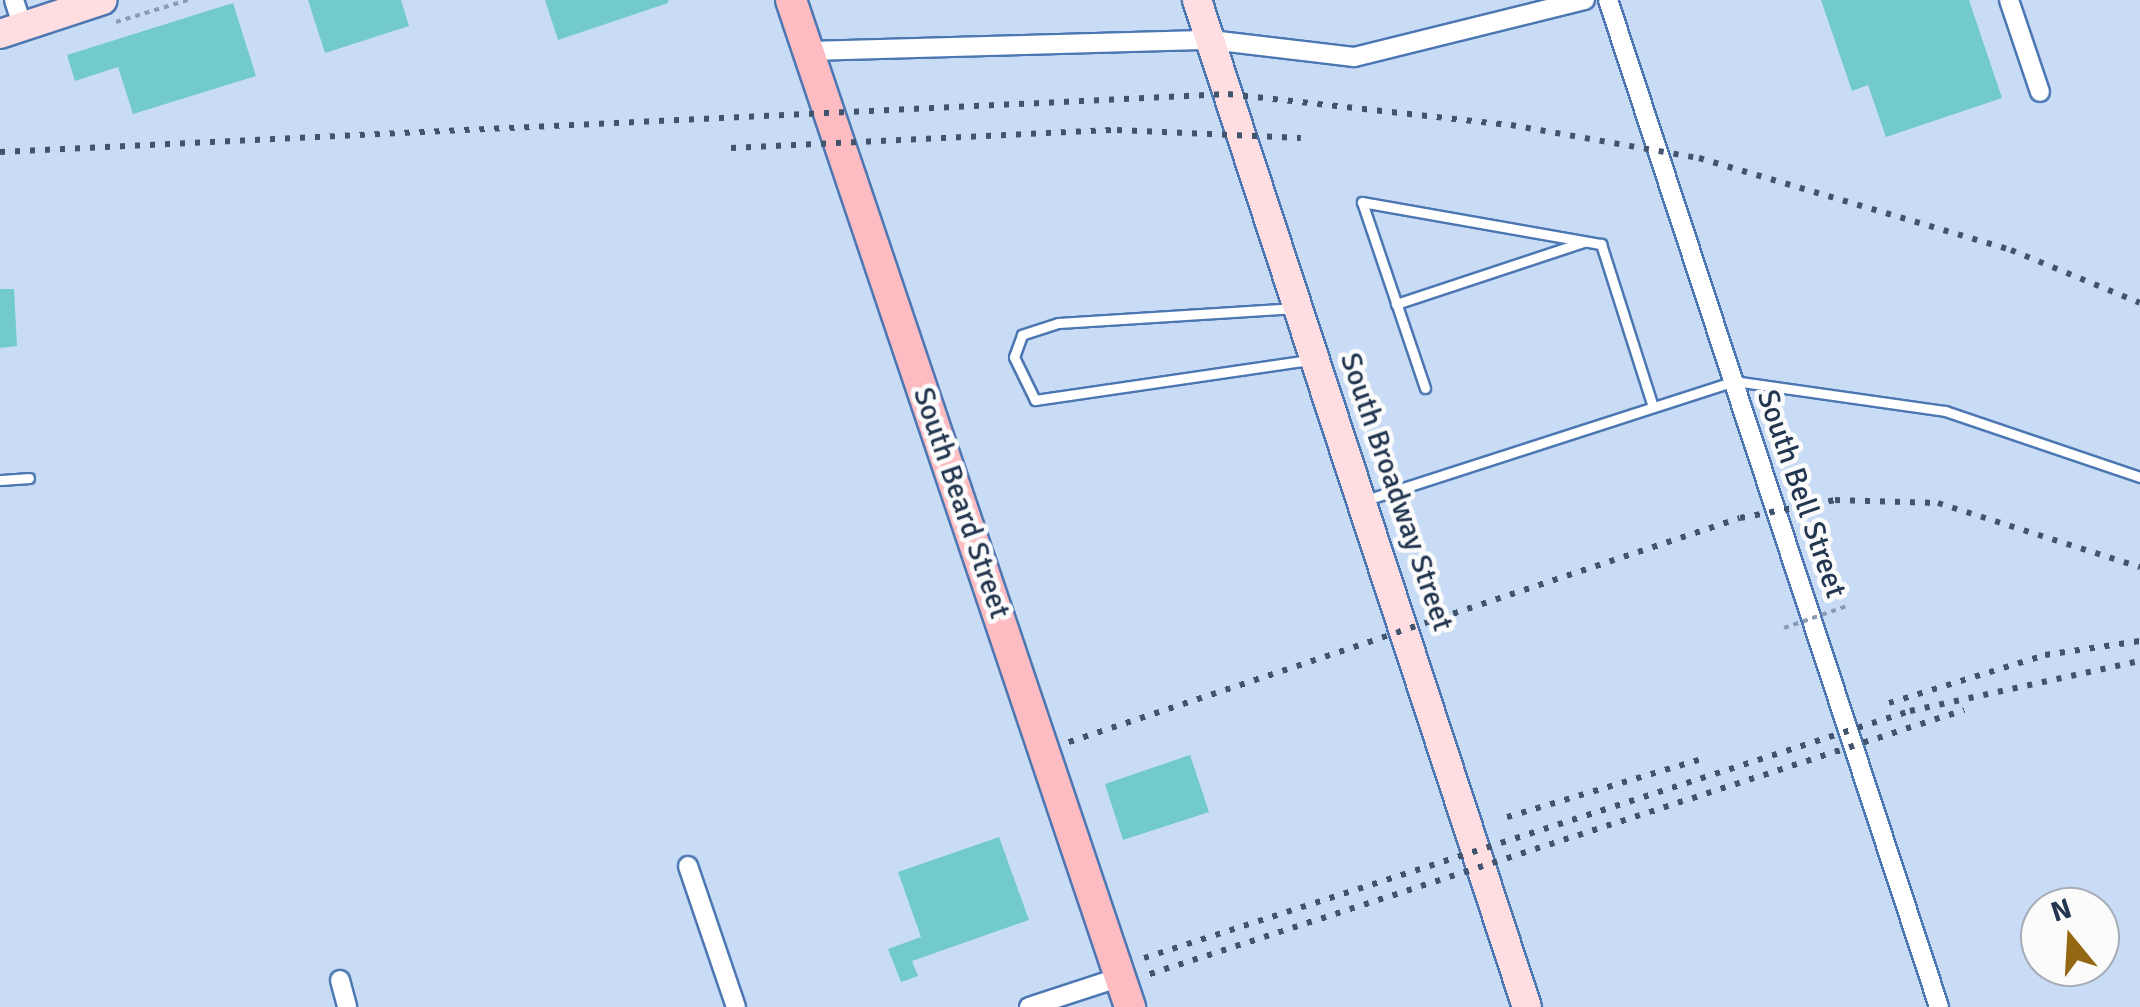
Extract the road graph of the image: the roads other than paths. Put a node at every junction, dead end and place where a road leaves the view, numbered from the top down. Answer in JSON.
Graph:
{"nodes":[{"id":1,"x":103,"y":0,"type":"edge"},
{"id":2,"x":791,"y":0,"type":"edge"},
{"id":3,"x":1197,"y":0,"type":"edge"},
{"id":4,"x":1585,"y":0,"type":"edge"},
{"id":5,"x":1608,"y":0,"type":"edge"},
{"id":6,"x":2009,"y":0,"type":"edge"},
{"id":7,"x":12,"y":20,"type":"edge"},
{"id":8,"x":1211,"y":40,"type":"junction"},
{"id":9,"x":809,"y":51,"type":"junction"},
{"id":10,"x":2040,"y":92,"type":"dead end"},
{"id":11,"x":1585,"y":241,"type":"junction"},
{"id":12,"x":1396,"y":304,"type":"junction"},
{"id":13,"x":1298,"y":308,"type":"junction"},
{"id":14,"x":1316,"y":359,"type":"junction"},
{"id":15,"x":1734,"y":381,"type":"junction"},
{"id":16,"x":1425,"y":388,"type":"dead end"},
{"id":17,"x":1653,"y":407,"type":"junction"},
{"id":18,"x":29,"y":478,"type":"dead end"},
{"id":19,"x":2140,"y":478,"type":"edge"},
{"id":20,"x":0,"y":480,"type":"edge"},
{"id":21,"x":1363,"y":500,"type":"junction"},
{"id":22,"x":688,"y":866,"type":"dead end"},
{"id":23,"x":1121,"y":977,"type":"junction"},
{"id":24,"x":340,"y":980,"type":"dead end"},
{"id":25,"x":348,"y":1007,"type":"edge"},
{"id":26,"x":736,"y":1007,"type":"edge"},
{"id":27,"x":1030,"y":1007,"type":"edge"},
{"id":28,"x":1130,"y":1007,"type":"edge"},
{"id":29,"x":1528,"y":1007,"type":"edge"},
{"id":30,"x":1940,"y":1007,"type":"edge"}],
"edges":[{"from":1,"to":7,"type":"street"},
{"from":2,"to":9,"type":"main road","name":"South Beard Street"},
{"from":3,"to":8,"type":"street","name":"South Broadway Street"},
{"from":4,"to":8,"type":"street"},
{"from":5,"to":15,"type":"street","name":"South Bell Street"},
{"from":6,"to":10,"type":"street"},
{"from":8,"to":9,"type":"street"},
{"from":8,"to":13,"type":"street","name":"South Broadway Street"},
{"from":9,"to":23,"type":"main road","name":"South Beard Street"},
{"from":11,"to":12,"type":"lane"},
{"from":11,"to":12,"type":"lane"},
{"from":11,"to":17,"type":"lane"},
{"from":12,"to":16,"type":"lane"},
{"from":13,"to":14,"type":"street","name":"South Broadway Street"},
{"from":13,"to":14,"type":"lane"},
{"from":14,"to":21,"type":"street","name":"South Broadway Street"},
{"from":15,"to":17,"type":"lane"},
{"from":15,"to":19,"type":"lane"},
{"from":15,"to":30,"type":"street","name":"South Bell Street"},
{"from":17,"to":21,"type":"lane"},
{"from":18,"to":20,"type":"lane"},
{"from":21,"to":29,"type":"street","name":"South Broadway Street"},
{"from":22,"to":26,"type":"street"},
{"from":23,"to":27,"type":"street"},
{"from":23,"to":28,"type":"main road","name":"South Beard Street"},
{"from":24,"to":25,"type":"street"}]}
